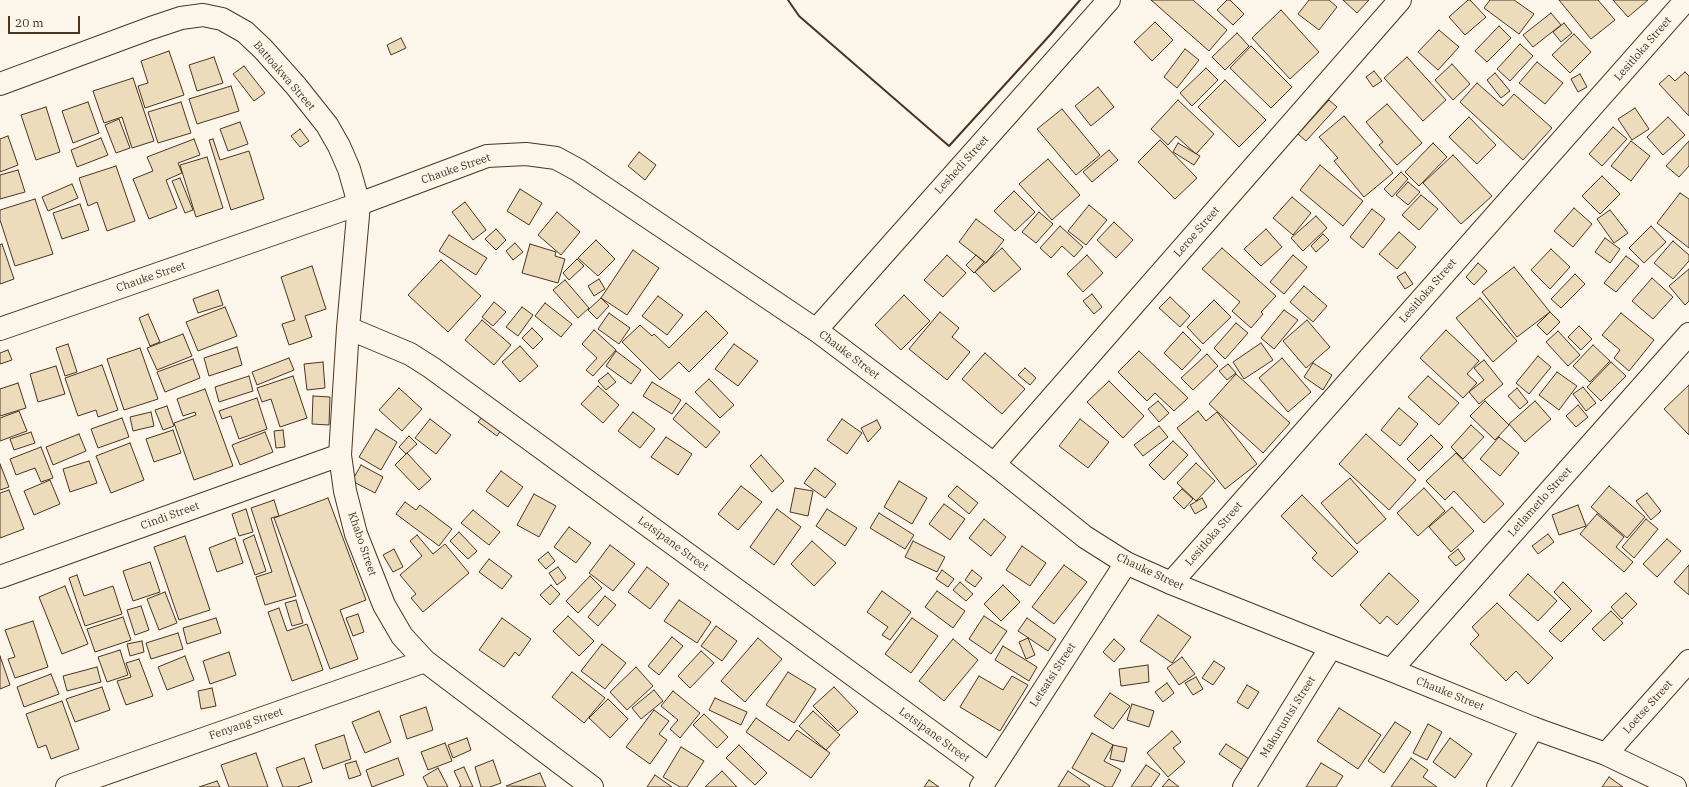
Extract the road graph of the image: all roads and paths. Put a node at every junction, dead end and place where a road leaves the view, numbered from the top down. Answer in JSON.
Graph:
{"nodes":[{"id":1,"x":1109,"y":0,"type":"edge"},
{"id":2,"x":1400,"y":0,"type":"edge"},
{"id":3,"x":1686,"y":0,"type":"edge"},
{"id":4,"x":0,"y":84,"type":"edge"},
{"id":5,"x":359,"y":204,"type":"junction"},
{"id":6,"x":348,"y":328,"type":"junction"},
{"id":7,"x":0,"y":329,"type":"edge"},
{"id":8,"x":816,"y":330,"type":"junction"},
{"id":9,"x":1689,"y":334,"type":"edge"},
{"id":10,"x":340,"y":455,"type":"junction"},
{"id":11,"x":994,"y":464,"type":"junction"},
{"id":12,"x":1126,"y":563,"type":"junction"},
{"id":13,"x":0,"y":577,"type":"edge"},
{"id":14,"x":1171,"y":583,"type":"junction"},
{"id":15,"x":1331,"y":647,"type":"junction"},
{"id":16,"x":425,"y":661,"type":"junction"},
{"id":17,"x":1689,"y":661,"type":"edge"},
{"id":18,"x":1391,"y":670,"type":"junction"},
{"id":19,"x":1533,"y":728,"type":"junction"},
{"id":20,"x":1606,"y":754,"type":"junction"},
{"id":21,"x":984,"y":781,"type":"edge"},
{"id":22,"x":66,"y":787,"type":"edge"},
{"id":23,"x":592,"y":787,"type":"edge"},
{"id":24,"x":1244,"y":787,"type":"edge"},
{"id":25,"x":1498,"y":787,"type":"edge"},
{"id":26,"x":1675,"y":787,"type":"edge"}],
"edges":[{"from":1,"to":8,"type":"street","name":"Leshedi Street"},
{"from":2,"to":11,"type":"street","name":"Leroe Street"},
{"from":3,"to":14,"type":"street","name":"Lesitloka Street"},
{"from":4,"to":5,"type":"street","name":"Battoakwa Street"},
{"from":5,"to":6,"type":"street","name":"Khabo Street"},
{"from":5,"to":7,"type":"street","name":"Chauke Street"},
{"from":5,"to":8,"type":"street","name":"Chauke Street"},
{"from":6,"to":10,"type":"street","name":"Khabo Street"},
{"from":6,"to":21,"type":"street","name":"Letsipane Street"},
{"from":8,"to":11,"type":"street","name":"Chauke Street"},
{"from":9,"to":18,"type":"street","name":"Letlametlo Street"},
{"from":10,"to":13,"type":"street","name":"Cindi Street"},
{"from":10,"to":16,"type":"street","name":"Khabo Street"},
{"from":11,"to":12,"type":"street","name":"Chauke Street"},
{"from":12,"to":14,"type":"street","name":"Chauke Street"},
{"from":12,"to":21,"type":"street","name":"Letsatsi Street"},
{"from":14,"to":15,"type":"street","name":"Chauke Street"},
{"from":15,"to":18,"type":"street","name":"Chauke Street"},
{"from":15,"to":24,"type":"street","name":"Makuruntsi Street"},
{"from":16,"to":22,"type":"street","name":"Fenyang Street"},
{"from":16,"to":23,"type":"street","name":"Khabo Street"},
{"from":17,"to":20,"type":"street","name":"Loetse Street"},
{"from":18,"to":19,"type":"street","name":"Chauke Street"},
{"from":19,"to":20,"type":"street","name":"Chauke Street"},
{"from":19,"to":25,"type":"street"},
{"from":20,"to":26,"type":"street","name":"Chauke Street"}]}
